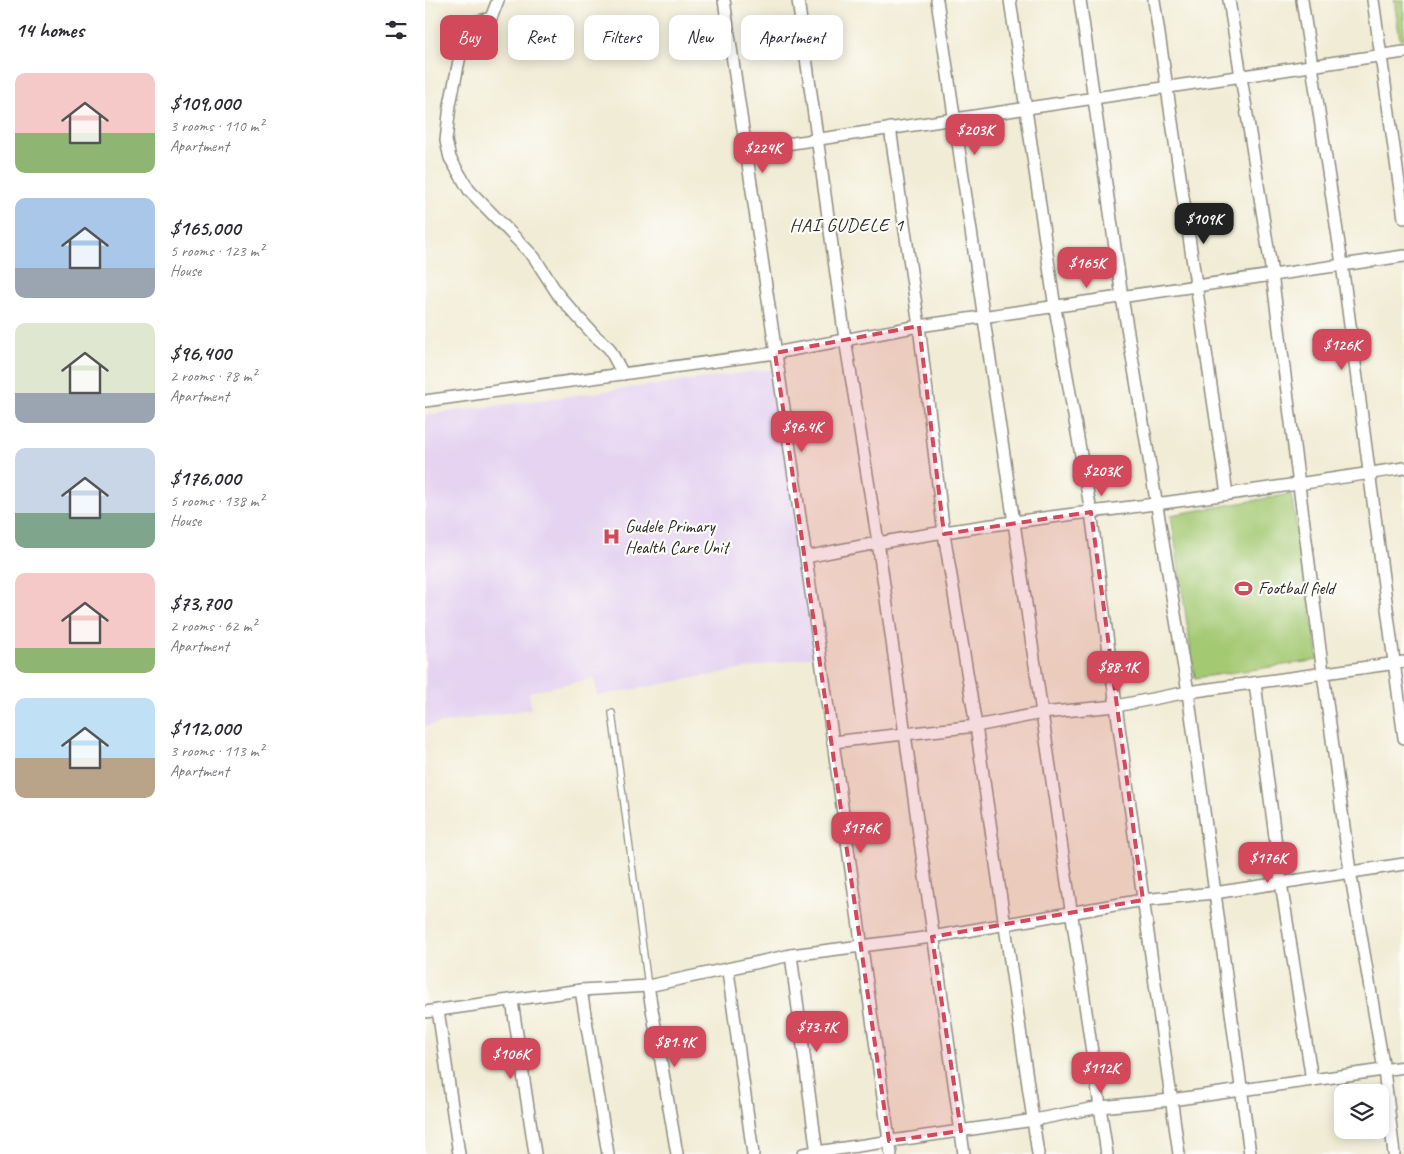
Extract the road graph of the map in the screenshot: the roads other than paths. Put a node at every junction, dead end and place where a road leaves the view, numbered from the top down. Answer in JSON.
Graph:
{"nodes":[{"id":1,"x":498,"y":0,"type":"edge"},
{"id":2,"x":724,"y":0,"type":"edge"},
{"id":3,"x":798,"y":0,"type":"edge"},
{"id":4,"x":937,"y":0,"type":"edge"},
{"id":5,"x":1010,"y":0,"type":"edge"},
{"id":6,"x":1080,"y":0,"type":"edge"},
{"id":7,"x":1153,"y":0,"type":"edge"},
{"id":8,"x":1229,"y":0,"type":"edge"},
{"id":9,"x":1302,"y":0,"type":"edge"},
{"id":10,"x":1373,"y":0,"type":"edge"},
{"id":11,"x":1404,"y":52,"type":"edge"},
{"id":12,"x":1381,"y":55,"type":"junction"},
{"id":13,"x":1312,"y":66,"type":"junction"},
{"id":14,"x":1240,"y":77,"type":"junction"},
{"id":15,"x":1166,"y":89,"type":"junction"},
{"id":16,"x":1095,"y":98,"type":"junction"},
{"id":17,"x":1026,"y":108,"type":"junction"},
{"id":18,"x":956,"y":118,"type":"junction"},
{"id":19,"x":890,"y":128,"type":"junction"},
{"id":20,"x":817,"y":139,"type":"junction"},
{"id":21,"x":746,"y":150,"type":"junction"},
{"id":22,"x":1404,"y":218,"type":"edge"},
{"id":23,"x":1404,"y":256,"type":"edge"},
{"id":24,"x":1342,"y":264,"type":"junction"},
{"id":25,"x":1272,"y":274,"type":"junction"},
{"id":26,"x":1196,"y":285,"type":"junction"},
{"id":27,"x":1122,"y":297,"type":"junction"},
{"id":28,"x":1055,"y":308,"type":"junction"},
{"id":29,"x":985,"y":316,"type":"junction"},
{"id":30,"x":919,"y":326,"type":"junction"},
{"id":31,"x":845,"y":339,"type":"junction"},
{"id":32,"x":775,"y":353,"type":"junction"},
{"id":33,"x":623,"y":374,"type":"junction"},
{"id":34,"x":425,"y":401,"type":"edge"},
{"id":35,"x":1404,"y":468,"type":"edge"},
{"id":36,"x":1368,"y":474,"type":"junction"},
{"id":37,"x":1300,"y":483,"type":"junction"},
{"id":38,"x":1227,"y":494,"type":"junction"},
{"id":39,"x":1155,"y":503,"type":"junction"},
{"id":40,"x":1091,"y":512,"type":"junction"},
{"id":41,"x":1015,"y":521,"type":"junction"},
{"id":42,"x":944,"y":534,"type":"junction"},
{"id":43,"x":878,"y":542,"type":"junction"},
{"id":44,"x":806,"y":557,"type":"junction"},
{"id":45,"x":1399,"y":663,"type":"edge"},
{"id":46,"x":1323,"y":673,"type":"junction"},
{"id":47,"x":1255,"y":683,"type":"junction"},
{"id":48,"x":1187,"y":692,"type":"junction"},
{"id":49,"x":1116,"y":706,"type":"junction"},
{"id":50,"x":612,"y":713,"type":"dead end"},
{"id":51,"x":1042,"y":713,"type":"junction"},
{"id":52,"x":976,"y":726,"type":"junction"},
{"id":53,"x":905,"y":735,"type":"junction"},
{"id":54,"x":1404,"y":738,"type":"edge"},
{"id":55,"x":833,"y":742,"type":"junction"},
{"id":56,"x":1404,"y":864,"type":"edge"},
{"id":57,"x":1350,"y":871,"type":"junction"},
{"id":58,"x":1281,"y":883,"type":"junction"},
{"id":59,"x":1213,"y":893,"type":"junction"},
{"id":60,"x":1143,"y":900,"type":"junction"},
{"id":61,"x":1071,"y":911,"type":"junction"},
{"id":62,"x":1005,"y":923,"type":"junction"},
{"id":63,"x":932,"y":936,"type":"junction"},
{"id":64,"x":860,"y":945,"type":"junction"},
{"id":65,"x":791,"y":955,"type":"junction"},
{"id":66,"x":728,"y":971,"type":"junction"},
{"id":67,"x":648,"y":986,"type":"junction"},
{"id":68,"x":581,"y":990,"type":"junction"},
{"id":69,"x":512,"y":1001,"type":"junction"},
{"id":70,"x":438,"y":1010,"type":"junction"},
{"id":71,"x":425,"y":1012,"type":"edge"},
{"id":72,"x":1404,"y":1067,"type":"edge"},
{"id":73,"x":1384,"y":1070,"type":"junction"},
{"id":74,"x":1311,"y":1080,"type":"junction"},
{"id":75,"x":1242,"y":1090,"type":"junction"},
{"id":76,"x":1171,"y":1100,"type":"junction"},
{"id":77,"x":1100,"y":1107,"type":"junction"},
{"id":78,"x":1034,"y":1120,"type":"junction"},
{"id":79,"x":961,"y":1132,"type":"junction"},
{"id":80,"x":889,"y":1141,"type":"junction"},
{"id":81,"x":817,"y":1153,"type":"edge"},
{"id":82,"x":459,"y":1154,"type":"edge"},
{"id":83,"x":535,"y":1154,"type":"edge"},
{"id":84,"x":608,"y":1154,"type":"edge"},
{"id":85,"x":677,"y":1154,"type":"edge"},
{"id":86,"x":753,"y":1154,"type":"edge"},
{"id":87,"x":803,"y":1154,"type":"edge"},
{"id":88,"x":891,"y":1154,"type":"edge"},
{"id":89,"x":964,"y":1154,"type":"edge"},
{"id":90,"x":1038,"y":1154,"type":"edge"},
{"id":91,"x":1107,"y":1154,"type":"edge"},
{"id":92,"x":1179,"y":1154,"type":"edge"},
{"id":93,"x":1250,"y":1154,"type":"edge"},
{"id":94,"x":1394,"y":1154,"type":"edge"}],
"edges":[{"from":1,"to":33,"type":"street"},
{"from":2,"to":21,"type":"street"},
{"from":3,"to":20,"type":"street"},
{"from":4,"to":18,"type":"street"},
{"from":5,"to":17,"type":"street"},
{"from":6,"to":16,"type":"street"},
{"from":7,"to":15,"type":"street"},
{"from":8,"to":14,"type":"street"},
{"from":9,"to":13,"type":"street"},
{"from":10,"to":12,"type":"street"},
{"from":11,"to":12,"type":"street"},
{"from":12,"to":13,"type":"street"},
{"from":12,"to":22,"type":"street"},
{"from":13,"to":14,"type":"street"},
{"from":13,"to":24,"type":"street"},
{"from":14,"to":15,"type":"street"},
{"from":14,"to":25,"type":"street"},
{"from":15,"to":16,"type":"street"},
{"from":15,"to":26,"type":"street"},
{"from":16,"to":17,"type":"street"},
{"from":16,"to":27,"type":"street"},
{"from":17,"to":18,"type":"street"},
{"from":17,"to":28,"type":"street"},
{"from":18,"to":19,"type":"street"},
{"from":18,"to":29,"type":"street"},
{"from":19,"to":20,"type":"street"},
{"from":19,"to":30,"type":"street"},
{"from":20,"to":21,"type":"street"},
{"from":20,"to":31,"type":"street"},
{"from":21,"to":32,"type":"street"},
{"from":23,"to":24,"type":"street"},
{"from":24,"to":25,"type":"street"},
{"from":24,"to":36,"type":"street"},
{"from":25,"to":26,"type":"street"},
{"from":25,"to":37,"type":"street"},
{"from":26,"to":27,"type":"street"},
{"from":26,"to":38,"type":"street"},
{"from":27,"to":28,"type":"street"},
{"from":27,"to":39,"type":"street"},
{"from":28,"to":29,"type":"street"},
{"from":28,"to":40,"type":"street"},
{"from":29,"to":30,"type":"street"},
{"from":29,"to":41,"type":"street"},
{"from":30,"to":31,"type":"street"},
{"from":30,"to":42,"type":"street"},
{"from":31,"to":32,"type":"street"},
{"from":31,"to":43,"type":"street"},
{"from":32,"to":33,"type":"street"},
{"from":32,"to":44,"type":"street"},
{"from":33,"to":34,"type":"street"},
{"from":35,"to":36,"type":"street"},
{"from":36,"to":37,"type":"street"},
{"from":36,"to":45,"type":"street"},
{"from":37,"to":38,"type":"street"},
{"from":37,"to":46,"type":"street"},
{"from":38,"to":39,"type":"street"},
{"from":39,"to":40,"type":"street"},
{"from":39,"to":48,"type":"street"},
{"from":40,"to":41,"type":"street"},
{"from":40,"to":49,"type":"street"},
{"from":41,"to":42,"type":"street"},
{"from":41,"to":51,"type":"street"},
{"from":42,"to":43,"type":"street"},
{"from":42,"to":52,"type":"street"},
{"from":43,"to":44,"type":"street"},
{"from":43,"to":53,"type":"street"},
{"from":44,"to":55,"type":"street"},
{"from":45,"to":46,"type":"street"},
{"from":45,"to":54,"type":"street"},
{"from":46,"to":47,"type":"street"},
{"from":46,"to":57,"type":"street"},
{"from":47,"to":48,"type":"street"},
{"from":47,"to":58,"type":"street"},
{"from":48,"to":49,"type":"street"},
{"from":48,"to":59,"type":"street"},
{"from":49,"to":51,"type":"street"},
{"from":49,"to":60,"type":"street"},
{"from":50,"to":67,"type":"lane"},
{"from":51,"to":52,"type":"street"},
{"from":51,"to":61,"type":"street"},
{"from":52,"to":53,"type":"street"},
{"from":52,"to":62,"type":"street"},
{"from":53,"to":55,"type":"street"},
{"from":53,"to":63,"type":"street"},
{"from":55,"to":64,"type":"street"},
{"from":56,"to":57,"type":"street"},
{"from":57,"to":58,"type":"street"},
{"from":57,"to":73,"type":"street"},
{"from":58,"to":59,"type":"street"},
{"from":58,"to":74,"type":"street"},
{"from":59,"to":60,"type":"street"},
{"from":59,"to":75,"type":"street"},
{"from":60,"to":61,"type":"street"},
{"from":60,"to":76,"type":"street"},
{"from":61,"to":62,"type":"street"},
{"from":61,"to":77,"type":"street"},
{"from":62,"to":63,"type":"street"},
{"from":62,"to":78,"type":"street"},
{"from":63,"to":64,"type":"street"},
{"from":63,"to":79,"type":"street"},
{"from":64,"to":65,"type":"street"},
{"from":64,"to":80,"type":"street"},
{"from":65,"to":66,"type":"street"},
{"from":65,"to":81,"type":"street"},
{"from":66,"to":67,"type":"street"},
{"from":66,"to":86,"type":"street"},
{"from":67,"to":68,"type":"street"},
{"from":67,"to":85,"type":"street"},
{"from":68,"to":69,"type":"street"},
{"from":68,"to":84,"type":"street"},
{"from":69,"to":70,"type":"street"},
{"from":69,"to":83,"type":"street"},
{"from":70,"to":71,"type":"street"},
{"from":70,"to":82,"type":"street"},
{"from":72,"to":73,"type":"street"},
{"from":73,"to":74,"type":"street"},
{"from":73,"to":94,"type":"street"},
{"from":74,"to":75,"type":"street"},
{"from":75,"to":76,"type":"street"},
{"from":75,"to":93,"type":"street"},
{"from":76,"to":77,"type":"street"},
{"from":76,"to":92,"type":"street"},
{"from":77,"to":78,"type":"street"},
{"from":77,"to":91,"type":"street"},
{"from":78,"to":79,"type":"street"},
{"from":78,"to":90,"type":"street"},
{"from":79,"to":80,"type":"street"},
{"from":79,"to":89,"type":"street"},
{"from":80,"to":81,"type":"street"},
{"from":80,"to":88,"type":"street"},
{"from":81,"to":87,"type":"street"}]}
